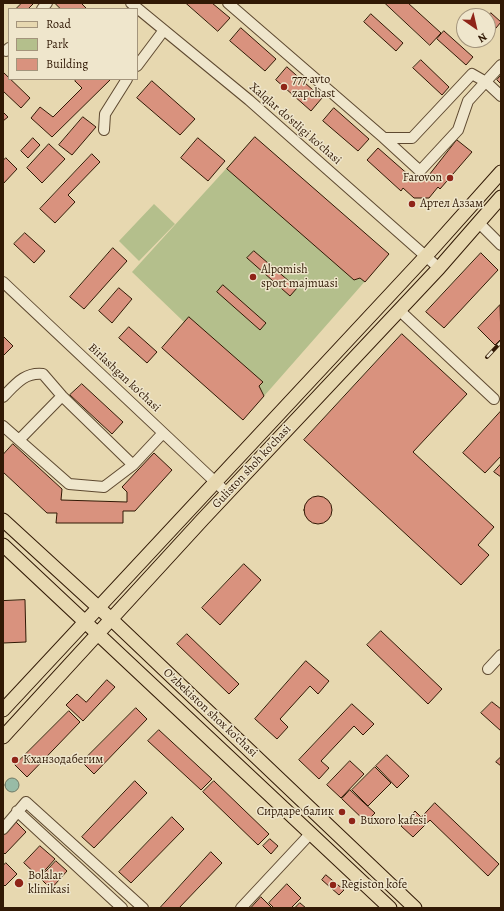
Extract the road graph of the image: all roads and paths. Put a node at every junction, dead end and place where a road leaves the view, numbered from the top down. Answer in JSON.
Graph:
{"nodes":[{"id":1,"x":228,"y":3,"type":"edge"},
{"id":2,"x":138,"y":9,"type":"edge"},
{"id":3,"x":164,"y":30,"type":"junction"},
{"id":4,"x":138,"y":65,"type":"edge"},
{"id":5,"x":501,"y":65,"type":"edge"},
{"id":6,"x":126,"y":80,"type":"edge"},
{"id":7,"x":486,"y":82,"type":"junction"},
{"id":8,"x":501,"y":96,"type":"edge"},
{"id":9,"x":104,"y":130,"type":"dead end"},
{"id":10,"x":384,"y":138,"type":"junction"},
{"id":11,"x":501,"y":172,"type":"edge"},
{"id":12,"x":501,"y":197,"type":"edge"},
{"id":13,"x":478,"y":222,"type":"junction"},
{"id":14,"x":501,"y":246,"type":"edge"},
{"id":15,"x":426,"y":256,"type":"junction"},
{"id":16,"x":439,"y":268,"type":"junction"},
{"id":17,"x":3,"y":282,"type":"edge"},
{"id":18,"x":399,"y":310,"type":"junction"},
{"id":19,"x":62,"y":396,"type":"junction"},
{"id":20,"x":3,"y":397,"type":"edge"},
{"id":21,"x":494,"y":399,"type":"dead end"},
{"id":22,"x":3,"y":426,"type":"edge"},
{"id":23,"x":163,"y":433,"type":"junction"},
{"id":24,"x":20,"y":439,"type":"junction"},
{"id":25,"x":132,"y":465,"type":"junction"},
{"id":26,"x":215,"y":482,"type":"junction"},
{"id":27,"x":227,"y":493,"type":"junction"},
{"id":28,"x":3,"y":520,"type":"edge"},
{"id":29,"x":3,"y":545,"type":"edge"},
{"id":30,"x":77,"y":589,"type":"junction"},
{"id":31,"x":65,"y":602,"type":"junction"},
{"id":32,"x":98,"y":608,"type":"junction"},
{"id":33,"x":110,"y":619,"type":"junction"},
{"id":34,"x":86,"y":621,"type":"junction"},
{"id":35,"x":98,"y":632,"type":"junction"},
{"id":36,"x":133,"y":641,"type":"junction"},
{"id":37,"x":121,"y":653,"type":"junction"},
{"id":38,"x":501,"y":655,"type":"edge"},
{"id":39,"x":488,"y":669,"type":"dead end"},
{"id":40,"x":3,"y":710,"type":"edge"},
{"id":41,"x":3,"y":736,"type":"edge"},
{"id":42,"x":17,"y":811,"type":"junction"},
{"id":43,"x":3,"y":829,"type":"edge"},
{"id":44,"x":311,"y":834,"type":"junction"},
{"id":45,"x":122,"y":908,"type":"edge"},
{"id":46,"x":143,"y":908,"type":"edge"},
{"id":47,"x":242,"y":908,"type":"edge"},
{"id":48,"x":390,"y":908,"type":"edge"},
{"id":49,"x":415,"y":908,"type":"edge"}],
"edges":[{"from":1,"to":10,"type":"street"},
{"from":2,"to":3,"type":"street","name":"Xalqlar do'stligi ko'chasi"},
{"from":3,"to":4,"type":"street"},
{"from":3,"to":15,"type":"street","name":"Xalqlar do'stligi ko'chasi"},
{"from":5,"to":7,"type":"street"},
{"from":6,"to":9,"type":"street"},
{"from":7,"to":8,"type":"street"},
{"from":7,"to":10,"type":"street"},
{"from":7,"to":10,"type":"street"},
{"from":11,"to":15,"type":"main road","name":"Guliston shoh ko'chasi"},
{"from":12,"to":13,"type":"main road","name":"Guliston shoh ko'chasi"},
{"from":13,"to":14,"type":"street"},
{"from":13,"to":16,"type":"main road","name":"Guliston shoh ko'chasi"},
{"from":15,"to":16,"type":"street","name":"Xalqlar do'stligi ko'chasi"},
{"from":15,"to":26,"type":"main road","name":"Guliston shoh ko'chasi"},
{"from":16,"to":18,"type":"main road","name":"Guliston shoh ko'chasi"},
{"from":17,"to":23,"type":"street","name":"Birlashgan ko'chasi"},
{"from":18,"to":21,"type":"street"},
{"from":18,"to":27,"type":"main road","name":"Guliston shoh ko'chasi"},
{"from":19,"to":20,"type":"street"},
{"from":19,"to":24,"type":"street"},
{"from":19,"to":25,"type":"street"},
{"from":22,"to":24,"type":"street"},
{"from":23,"to":25,"type":"street"},
{"from":23,"to":26,"type":"street","name":"Birlashgan ko'chasi"},
{"from":24,"to":25,"type":"street"},
{"from":26,"to":27,"type":"street","name":"Birlashgan ko'chasi"},
{"from":26,"to":32,"type":"main road","name":"Guliston shoh ko'chasi"},
{"from":27,"to":33,"type":"main road","name":"Guliston shoh ko'chasi"},
{"from":28,"to":30,"type":"main road","name":"O'zbekiston shox ko'chasi"},
{"from":29,"to":31,"type":"main road","name":"O'zbekiston shox ko'chasi"},
{"from":30,"to":31,"type":"main road"},
{"from":30,"to":32,"type":"main road","name":"O'zbekiston shox ko'chasi"},
{"from":31,"to":34,"type":"main road","name":"O'zbekiston shox ko'chasi"},
{"from":32,"to":33,"type":"main road","name":"O'zbekiston shox ko'chasi"},
{"from":32,"to":34,"type":"main road","name":"Guliston shoh ko'chasi"},
{"from":33,"to":35,"type":"main road","name":"Guliston shoh ko'chasi"},
{"from":33,"to":36,"type":"main road","name":"O'zbekiston shox ko'chasi"},
{"from":34,"to":35,"type":"main road","name":"O'zbekiston shox ko'chasi"},
{"from":34,"to":40,"type":"main road","name":"Guliston shoh ko'chasi"},
{"from":35,"to":37,"type":"main road","name":"O'zbekiston shox ko'chasi"},
{"from":35,"to":41,"type":"main road","name":"Guliston shoh ko'chasi"},
{"from":36,"to":37,"type":"main road"},
{"from":36,"to":49,"type":"main road","name":"O'zbekiston shox ko'chasi"},
{"from":37,"to":44,"type":"main road","name":"O'zbekiston shox ko'chasi"},
{"from":38,"to":39,"type":"street"},
{"from":42,"to":43,"type":"street"},
{"from":42,"to":45,"type":"street"},
{"from":42,"to":46,"type":"street"},
{"from":44,"to":47,"type":"street"},
{"from":44,"to":48,"type":"main road","name":"O'zbekiston shox ko'chasi"}]}
